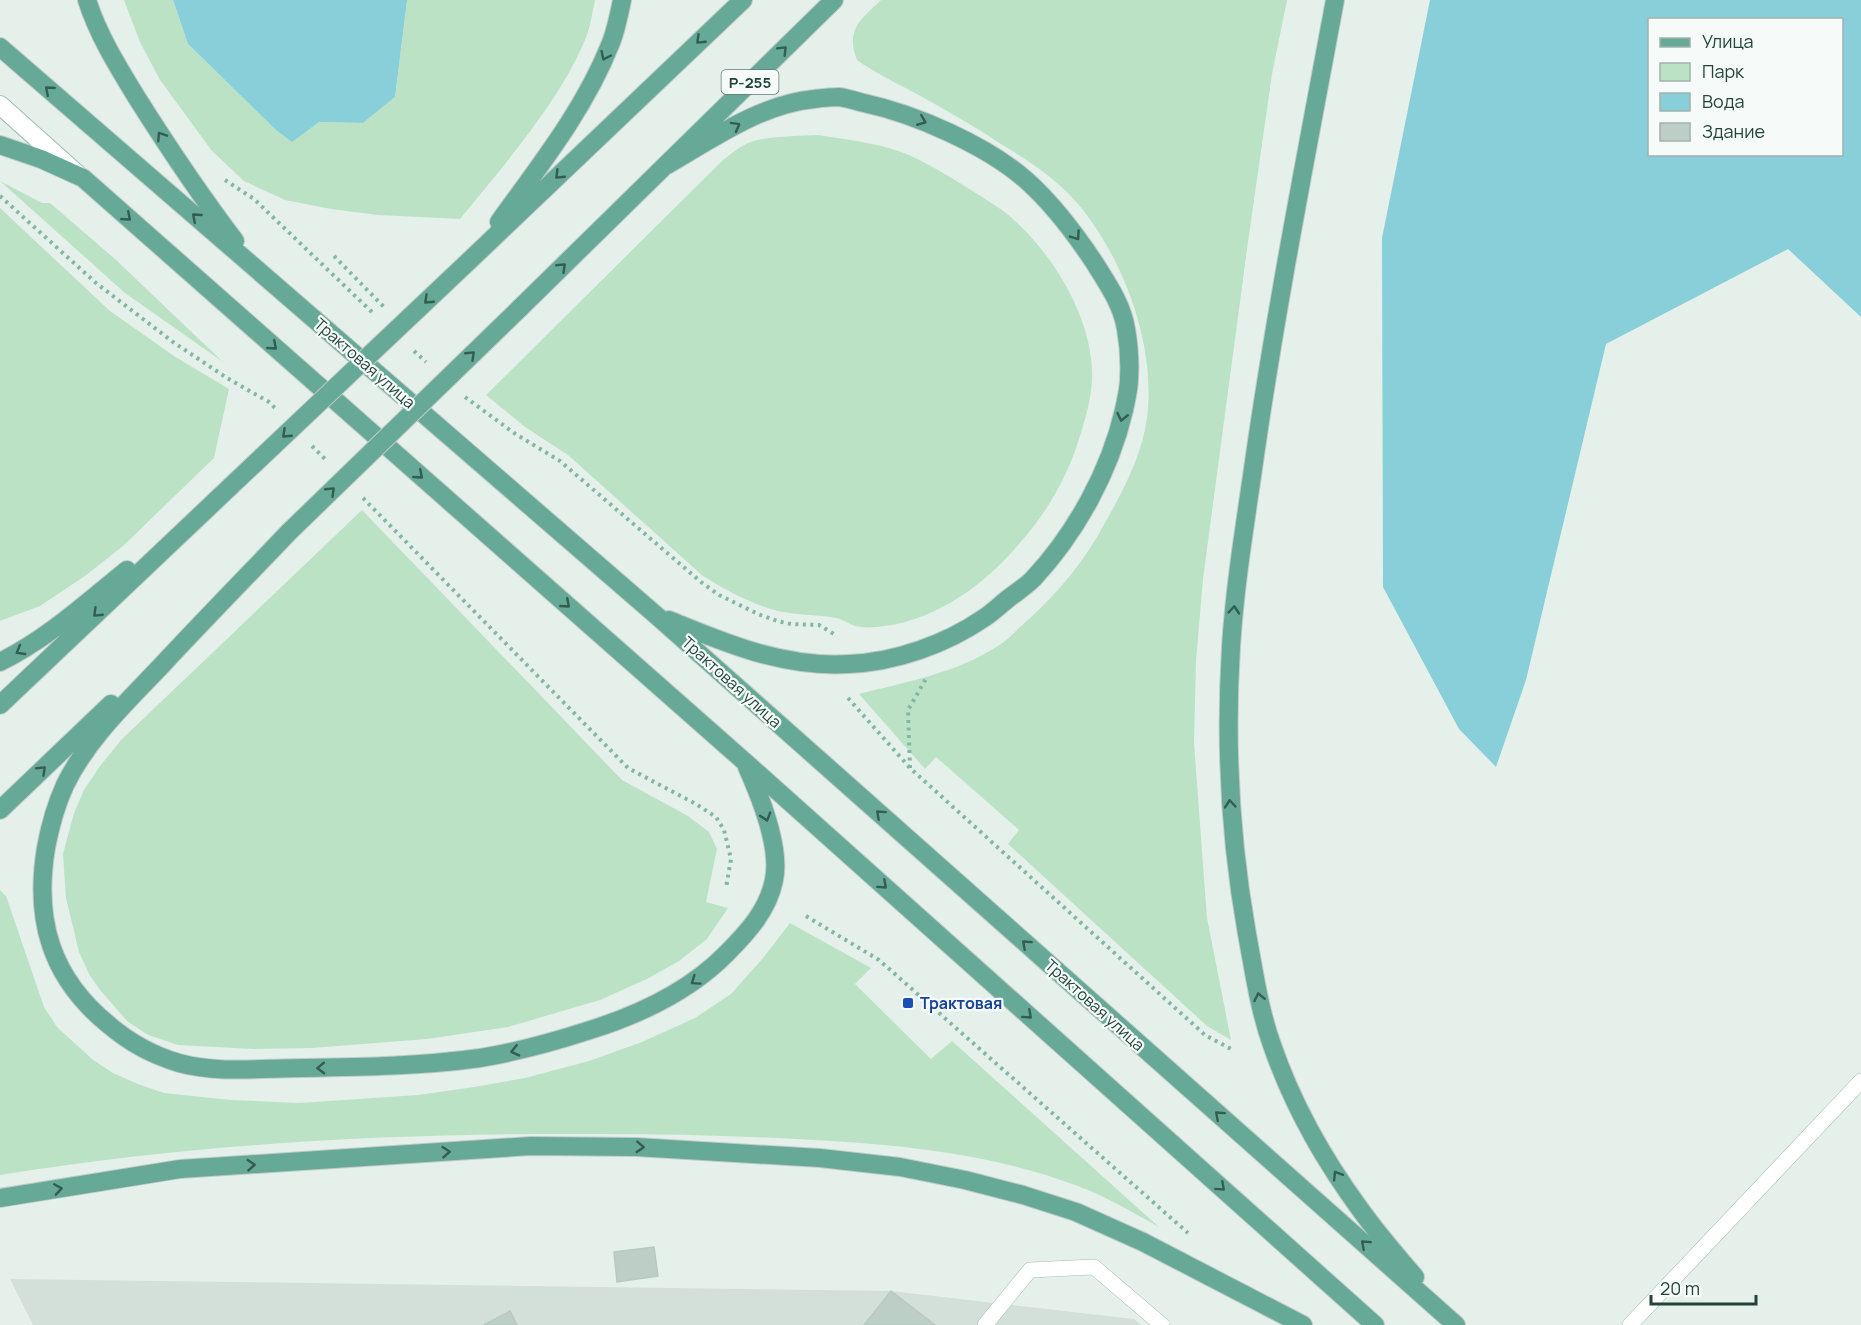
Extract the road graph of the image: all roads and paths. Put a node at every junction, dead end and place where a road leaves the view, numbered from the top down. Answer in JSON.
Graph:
{"nodes":[{"id":1,"x":87,"y":0,"type":"edge"},
{"id":2,"x":622,"y":0,"type":"edge"},
{"id":3,"x":743,"y":0,"type":"edge"},
{"id":4,"x":834,"y":0,"type":"edge"},
{"id":5,"x":1335,"y":0,"type":"edge"},
{"id":6,"x":0,"y":47,"type":"edge"},
{"id":7,"x":0,"y":105,"type":"edge"},
{"id":8,"x":0,"y":145,"type":"edge"},
{"id":9,"x":667,"y":165,"type":"junction"},
{"id":10,"x":83,"y":178,"type":"junction"},
{"id":11,"x":0,"y":196,"type":"edge"},
{"id":12,"x":334,"y":256,"type":"dead end"},
{"id":13,"x":470,"y":260,"type":"junction"},
{"id":14,"x":256,"y":269,"type":"junction"},
{"id":15,"x":402,"y":325,"type":"junction"},
{"id":16,"x":278,"y":411,"type":"dead end"},
{"id":17,"x":311,"y":445,"type":"dead end"},
{"id":18,"x":328,"y":462,"type":"dead end"},
{"id":19,"x":231,"y":486,"type":"junction"},
{"id":20,"x":361,"y":496,"type":"dead end"},
{"id":21,"x":289,"y":532,"type":"junction"},
{"id":22,"x":657,"y":616,"type":"junction"},
{"id":23,"x":0,"y":663,"type":"edge"},
{"id":24,"x":927,"y":676,"type":"dead end"},
{"id":25,"x":848,"y":698,"type":"dead end"},
{"id":26,"x":0,"y":705,"type":"edge"},
{"id":27,"x":746,"y":762,"type":"junction"},
{"id":28,"x":910,"y":768,"type":"junction"},
{"id":29,"x":0,"y":810,"type":"edge"},
{"id":30,"x":726,"y":888,"type":"dead end"},
{"id":31,"x":806,"y":915,"type":"dead end"},
{"id":32,"x":1231,"y":1049,"type":"dead end"},
{"id":33,"x":1861,"y":1081,"type":"edge"},
{"id":34,"x":0,"y":1198,"type":"edge"},
{"id":35,"x":1191,"y":1236,"type":"dead end"},
{"id":36,"x":1453,"y":1322,"type":"edge"},
{"id":37,"x":985,"y":1325,"type":"edge"},
{"id":38,"x":1162,"y":1325,"type":"edge"},
{"id":39,"x":1303,"y":1325,"type":"edge"},
{"id":40,"x":1375,"y":1325,"type":"edge"},
{"id":41,"x":1630,"y":1325,"type":"edge"}],
"edges":[{"from":14,"to":1,"type":"main road","one_way":true},
{"from":2,"to":13,"type":"main road","one_way":true},
{"from":3,"to":13,"type":"main road","one_way":true},
{"from":9,"to":4,"type":"main road","number":"Р-255","one_way":true},
{"from":36,"to":5,"type":"main road","one_way":true},
{"from":14,"to":6,"type":"main road","name":"Трактовая улица","one_way":true},
{"from":7,"to":10,"type":"main road"},
{"from":8,"to":10,"type":"main road"},
{"from":21,"to":9,"type":"main road","one_way":true,"bridge":true},
{"from":9,"to":22,"type":"main road","one_way":true},
{"from":10,"to":27,"type":"main road","one_way":true},
{"from":11,"to":16,"type":"path"},
{"from":12,"to":15,"type":"path"},
{"from":13,"to":15,"type":"main road","one_way":true,"bridge":true},
{"from":14,"to":22,"type":"main road","name":"Трактовая улица"},
{"from":15,"to":19,"type":"main road","one_way":true,"bridge":true},
{"from":17,"to":18,"type":"path"},
{"from":19,"to":23,"type":"main road","one_way":true},
{"from":19,"to":26,"type":"main road","one_way":true},
{"from":20,"to":30,"type":"path"},
{"from":27,"to":21,"type":"main road","one_way":true},
{"from":29,"to":21,"type":"main road","one_way":true},
{"from":36,"to":22,"type":"main road","name":"Трактовая улица","one_way":true},
{"from":24,"to":28,"type":"path"},
{"from":25,"to":28,"type":"path"},
{"from":27,"to":40,"type":"main road","one_way":true},
{"from":28,"to":32,"type":"path"},
{"from":31,"to":35,"type":"path"},
{"from":33,"to":41,"type":"lane"},
{"from":34,"to":39,"type":"main road","one_way":true},
{"from":37,"to":38,"type":"lane"}]}
